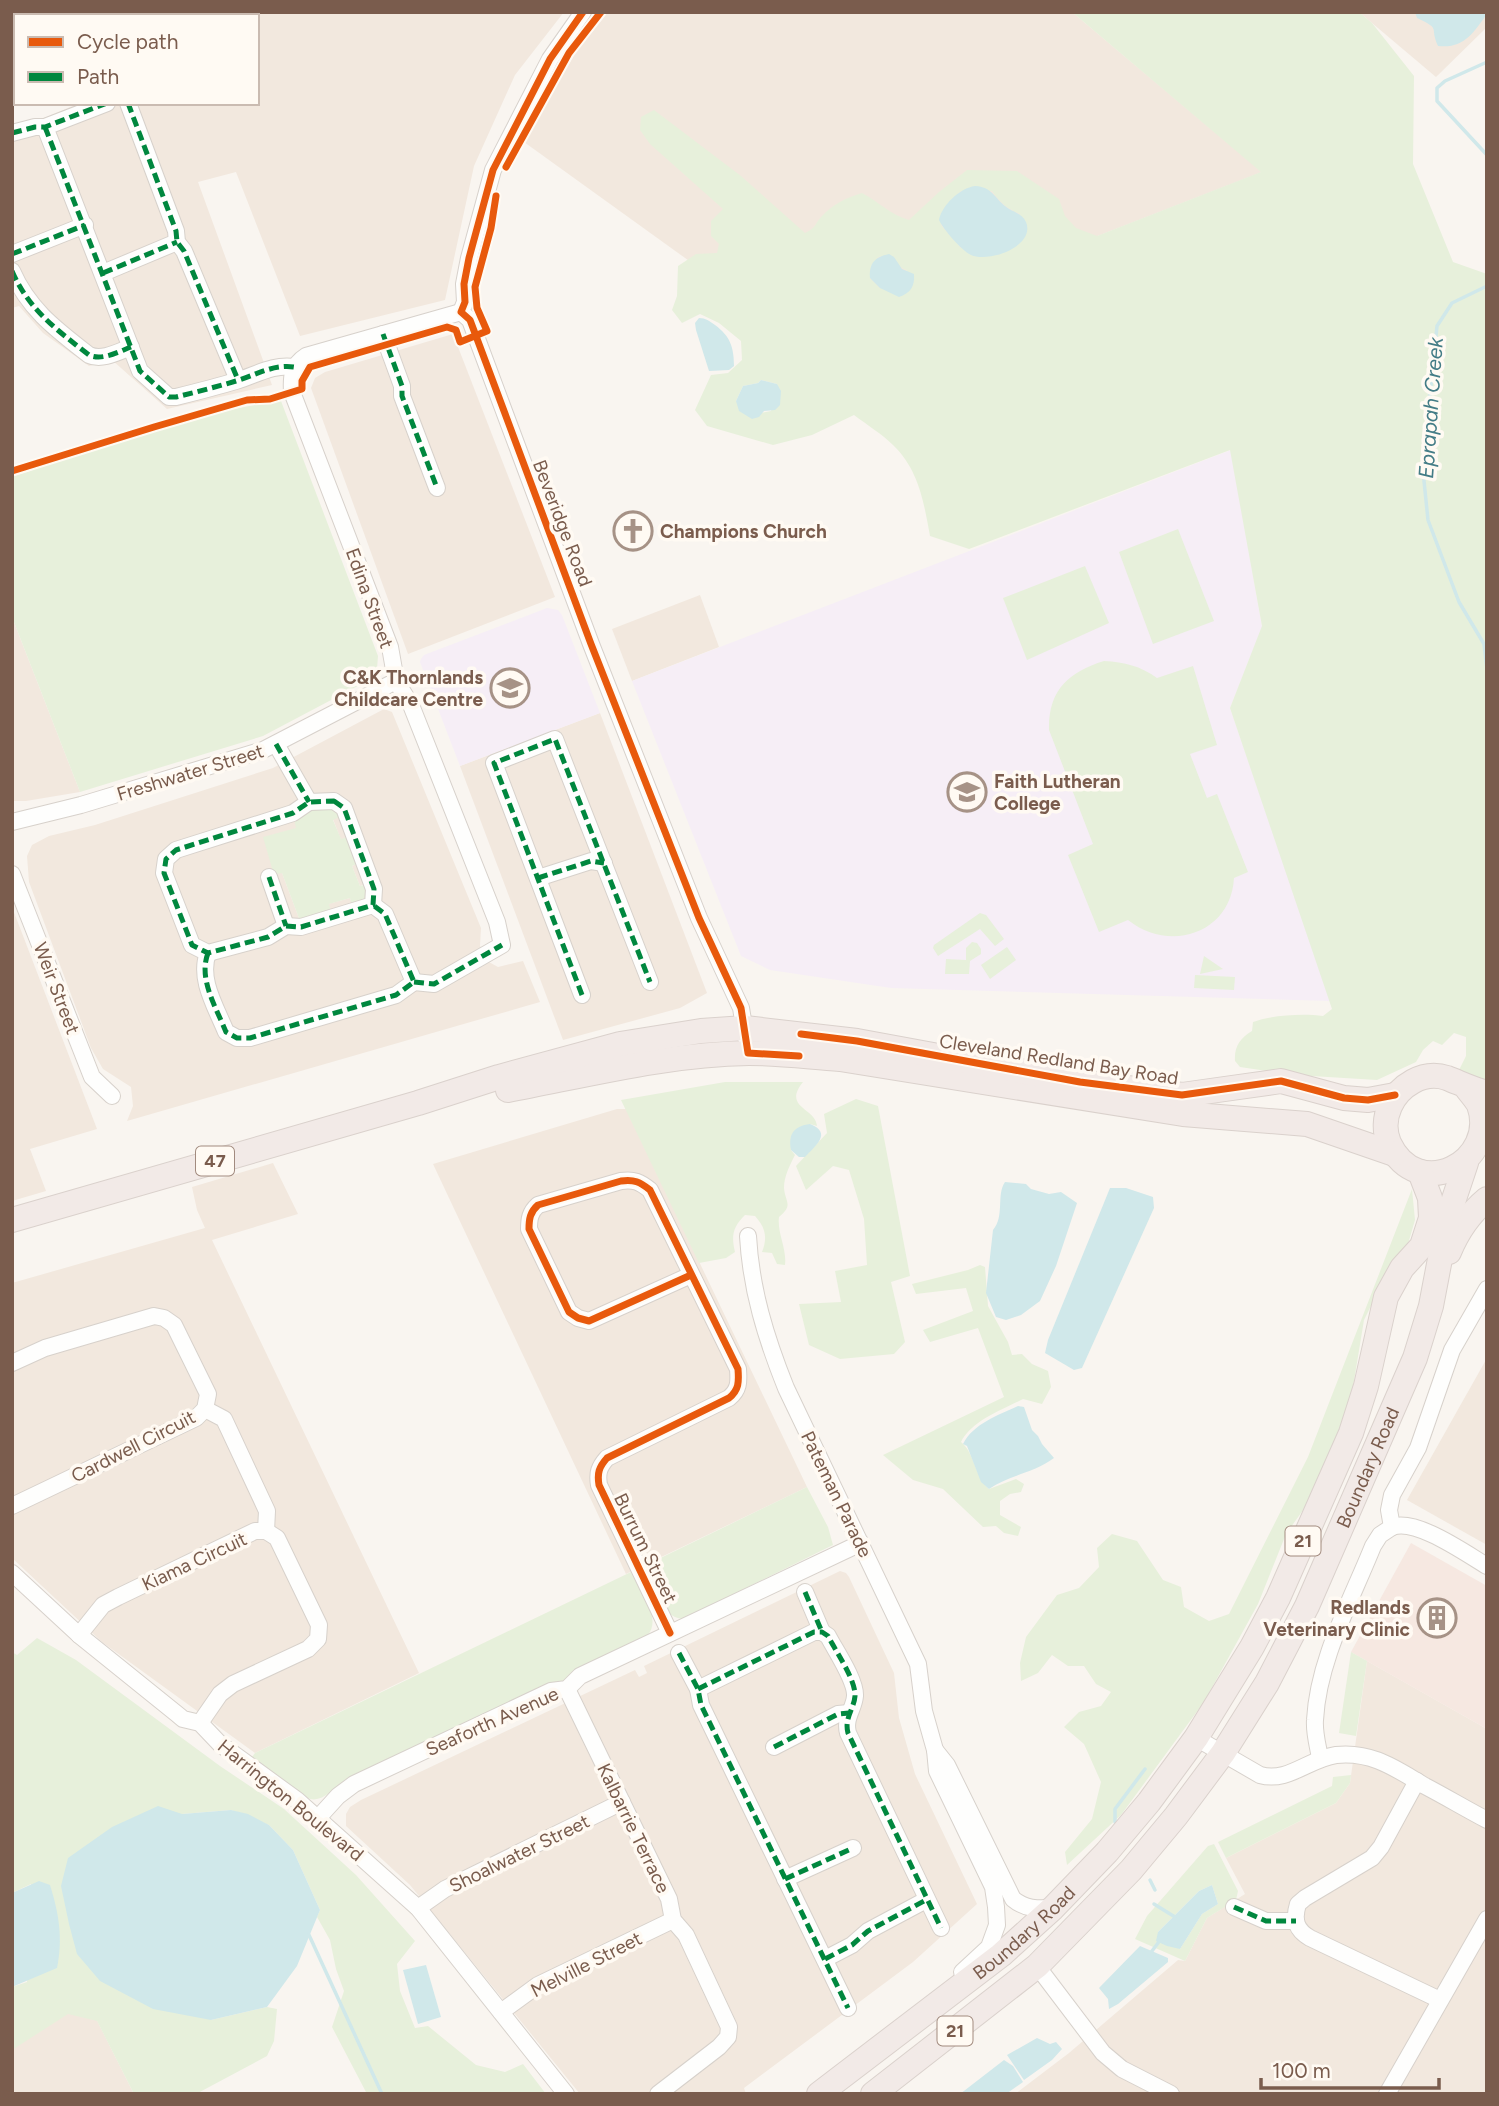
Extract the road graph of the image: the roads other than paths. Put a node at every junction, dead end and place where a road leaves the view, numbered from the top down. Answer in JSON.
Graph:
{"nodes":[{"id":1,"x":583,"y":12,"type":"edge"},
{"id":2,"x":102,"y":105,"type":"edge"},
{"id":3,"x":129,"y":105,"type":"edge"},
{"id":4,"x":45,"y":127,"type":"junction"},
{"id":5,"x":12,"y":133,"type":"edge"},
{"id":6,"x":85,"y":225,"type":"junction"},
{"id":7,"x":177,"y":242,"type":"junction"},
{"id":8,"x":12,"y":254,"type":"edge"},
{"id":9,"x":12,"y":271,"type":"edge"},
{"id":10,"x":103,"y":273,"type":"junction"},
{"id":11,"x":461,"y":312,"type":"junction"},
{"id":12,"x":383,"y":334,"type":"junction"},
{"id":13,"x":131,"y":347,"type":"junction"},
{"id":14,"x":295,"y":366,"type":"junction"},
{"id":15,"x":238,"y":380,"type":"junction"},
{"id":16,"x":437,"y":488,"type":"dead end"},
{"id":17,"x":396,"y":681,"type":"junction"},
{"id":18,"x":276,"y":744,"type":"junction"},
{"id":19,"x":309,"y":802,"type":"junction"},
{"id":20,"x":12,"y":822,"type":"edge"},
{"id":21,"x":604,"y":863,"type":"junction"},
{"id":22,"x":12,"y":874,"type":"edge"},
{"id":23,"x":270,"y":877,"type":"dead end"},
{"id":24,"x":538,"y":878,"type":"junction"},
{"id":25,"x":373,"y":905,"type":"junction"},
{"id":26,"x":286,"y":926,"type":"junction"},
{"id":27,"x":208,"y":953,"type":"junction"},
{"id":28,"x":414,"y":982,"type":"junction"},
{"id":29,"x":650,"y":982,"type":"dead end"},
{"id":30,"x":582,"y":995,"type":"dead end"},
{"id":31,"x":745,"y":1028,"type":"junction"},
{"id":32,"x":748,"y":1054,"type":"junction"},
{"id":33,"x":1476,"y":1090,"type":"edge"},
{"id":34,"x":1395,"y":1095,"type":"junction"},
{"id":35,"x":111,"y":1096,"type":"dead end"},
{"id":36,"x":418,"y":1103,"type":"junction"},
{"id":37,"x":1394,"y":1154,"type":"junction"},
{"id":38,"x":1474,"y":1158,"type":"edge"},
{"id":39,"x":1420,"y":1172,"type":"junction"},
{"id":40,"x":1487,"y":1199,"type":"edge"},
{"id":41,"x":12,"y":1220,"type":"edge"},
{"id":42,"x":748,"y":1236,"type":"dead end"},
{"id":43,"x":691,"y":1275,"type":"junction"},
{"id":44,"x":1435,"y":1286,"type":"junction"},
{"id":45,"x":1487,"y":1290,"type":"edge"},
{"id":46,"x":12,"y":1363,"type":"edge"},
{"id":47,"x":205,"y":1409,"type":"junction"},
{"id":48,"x":12,"y":1506,"type":"edge"},
{"id":49,"x":1392,"y":1527,"type":"junction"},
{"id":50,"x":266,"y":1531,"type":"junction"},
{"id":51,"x":861,"y":1543,"type":"junction"},
{"id":52,"x":1487,"y":1566,"type":"edge"},
{"id":53,"x":12,"y":1573,"type":"edge"},
{"id":54,"x":805,"y":1592,"type":"dead end"},
{"id":55,"x":822,"y":1632,"type":"junction"},
{"id":56,"x":670,"y":1633,"type":"junction"},
{"id":57,"x":79,"y":1635,"type":"junction"},
{"id":58,"x":679,"y":1653,"type":"dead end"},
{"id":59,"x":567,"y":1689,"type":"junction"},
{"id":60,"x":698,"y":1689,"type":"junction"},
{"id":61,"x":849,"y":1713,"type":"junction"},
{"id":62,"x":200,"y":1723,"type":"junction"},
{"id":63,"x":1196,"y":1738,"type":"junction"},
{"id":64,"x":774,"y":1747,"type":"dead end"},
{"id":65,"x":935,"y":1750,"type":"junction"},
{"id":66,"x":1223,"y":1753,"type":"junction"},
{"id":67,"x":1320,"y":1758,"type":"junction"},
{"id":68,"x":1417,"y":1781,"type":"junction"},
{"id":69,"x":622,"y":1802,"type":"junction"},
{"id":70,"x":318,"y":1818,"type":"junction"},
{"id":71,"x":1487,"y":1820,"type":"edge"},
{"id":72,"x":853,"y":1848,"type":"dead end"},
{"id":73,"x":785,"y":1879,"type":"junction"},
{"id":74,"x":926,"y":1900,"type":"junction"},
{"id":75,"x":1234,"y":1907,"type":"dead end"},
{"id":76,"x":418,"y":1908,"type":"junction"},
{"id":77,"x":1053,"y":1908,"type":"junction"},
{"id":78,"x":1487,"y":1919,"type":"edge"},
{"id":79,"x":673,"y":1920,"type":"junction"},
{"id":80,"x":1296,"y":1921,"type":"junction"},
{"id":81,"x":941,"y":1928,"type":"dead end"},
{"id":82,"x":825,"y":1959,"type":"junction"},
{"id":83,"x":1037,"y":1966,"type":"junction"},
{"id":84,"x":1440,"y":2000,"type":"junction"},
{"id":85,"x":848,"y":2008,"type":"dead end"},
{"id":86,"x":501,"y":2012,"type":"junction"},
{"id":87,"x":918,"y":2020,"type":"junction"},
{"id":88,"x":1139,"y":2087,"type":"edge"},
{"id":89,"x":566,"y":2094,"type":"edge"},
{"id":90,"x":658,"y":2094,"type":"edge"},
{"id":91,"x":819,"y":2094,"type":"edge"},
{"id":92,"x":873,"y":2094,"type":"edge"},
{"id":93,"x":1171,"y":2094,"type":"edge"},
{"id":94,"x":1387,"y":2094,"type":"edge"}],
"edges":[{"from":1,"to":11,"type":"street"},
{"from":2,"to":4,"type":"street"},
{"from":3,"to":7,"type":"street"},
{"from":4,"to":5,"type":"street"},
{"from":4,"to":6,"type":"street"},
{"from":6,"to":8,"type":"street"},
{"from":6,"to":10,"type":"street"},
{"from":7,"to":10,"type":"street"},
{"from":7,"to":15,"type":"street"},
{"from":9,"to":13,"type":"street"},
{"from":10,"to":13,"type":"street"},
{"from":11,"to":12,"type":"street"},
{"from":11,"to":31,"type":"street","name":"Beveridge Road"},
{"from":12,"to":14,"type":"street"},
{"from":12,"to":16,"type":"street"},
{"from":13,"to":15,"type":"street"},
{"from":14,"to":15,"type":"street"},
{"from":14,"to":17,"type":"street","name":"Edina Street"},
{"from":17,"to":18,"type":"street","name":"Freshwater Street"},
{"from":17,"to":28,"type":"street","name":"Edina Street"},
{"from":18,"to":19,"type":"street"},
{"from":18,"to":20,"type":"street","name":"Freshwater Street"},
{"from":19,"to":25,"type":"street"},
{"from":19,"to":27,"type":"street"},
{"from":21,"to":24,"type":"street"},
{"from":21,"to":24,"type":"street"},
{"from":21,"to":29,"type":"street"},
{"from":22,"to":35,"type":"street","name":"Weir Street"},
{"from":23,"to":26,"type":"street"},
{"from":24,"to":30,"type":"street"},
{"from":25,"to":26,"type":"street"},
{"from":25,"to":28,"type":"street"},
{"from":26,"to":27,"type":"street"},
{"from":27,"to":28,"type":"street"},
{"from":31,"to":32,"type":"street","name":"Beveridge Road"},
{"from":31,"to":34,"type":"highway","name":"Cleveland Redland Bay Road","number":"47"},
{"from":31,"to":36,"type":"highway","name":"Cleveland Redland Bay Road","number":"47"},
{"from":32,"to":36,"type":"highway","name":"Cleveland Redland Bay Road","number":"47"},
{"from":32,"to":37,"type":"highway","name":"Cleveland Redland Bay Road","number":"47"},
{"from":33,"to":34,"type":"highway","name":"Cleveland Redland Bay Road","number":"21"},
{"from":33,"to":38,"type":"highway","name":"Cleveland Redland Bay Road","number":"21"},
{"from":34,"to":37,"type":"highway"},
{"from":36,"to":41,"type":"highway","name":"Cleveland Redland Bay Road","number":"47"},
{"from":37,"to":39,"type":"highway","name":"Cleveland Redland Bay Road"},
{"from":38,"to":39,"type":"highway"},
{"from":38,"to":44,"type":"highway","name":"Boundary Road","number":"21"},
{"from":39,"to":63,"type":"highway","name":"Boundary Road","number":"21"},
{"from":40,"to":44,"type":"highway","number":"21"},
{"from":42,"to":51,"type":"street","name":"Pateman Parade"},
{"from":43,"to":43,"type":"street","name":"Burrum Street"},
{"from":43,"to":56,"type":"street","name":"Burrum Street"},
{"from":44,"to":66,"type":"highway","name":"Boundary Road","number":"21"},
{"from":45,"to":49,"type":"street","name":"Boundary Road"},
{"from":46,"to":47,"type":"street","name":"Cardwell Circuit"},
{"from":47,"to":48,"type":"street","name":"Cardwell Circuit"},
{"from":47,"to":50,"type":"street"},
{"from":49,"to":52,"type":"street"},
{"from":49,"to":67,"type":"street","name":"Boundary Road"},
{"from":50,"to":57,"type":"street","name":"Kiama Circuit"},
{"from":50,"to":62,"type":"street","name":"Kiama Circuit"},
{"from":51,"to":56,"type":"street","name":"Seaforth Avenue"},
{"from":51,"to":65,"type":"street","name":"Pateman Parade"},
{"from":53,"to":57,"type":"street","name":"Harrington Boulevard"},
{"from":54,"to":55,"type":"street"},
{"from":55,"to":60,"type":"street"},
{"from":55,"to":61,"type":"street"},
{"from":56,"to":59,"type":"street","name":"Seaforth Avenue"},
{"from":57,"to":62,"type":"street","name":"Harrington Boulevard"},
{"from":58,"to":60,"type":"street"},
{"from":59,"to":69,"type":"street","name":"Kalbarrie Terrace"},
{"from":59,"to":70,"type":"street","name":"Seaforth Avenue"},
{"from":60,"to":73,"type":"street"},
{"from":61,"to":64,"type":"street"},
{"from":61,"to":74,"type":"street"},
{"from":62,"to":70,"type":"street","name":"Harrington Boulevard"},
{"from":63,"to":66,"type":"street"},
{"from":63,"to":77,"type":"highway","name":"Boundary Road","number":"21"},
{"from":65,"to":77,"type":"street","name":"Pateman Parade"},
{"from":65,"to":87,"type":"street","name":"Pateman Parade"},
{"from":66,"to":67,"type":"street"},
{"from":66,"to":83,"type":"highway","name":"Boundary Road","number":"21"},
{"from":67,"to":68,"type":"street"},
{"from":68,"to":71,"type":"street"},
{"from":68,"to":80,"type":"street"},
{"from":69,"to":76,"type":"street","name":"Shoalwater Street"},
{"from":69,"to":79,"type":"street","name":"Kalbarrie Terrace"},
{"from":70,"to":76,"type":"street","name":"Harrington Boulevard"},
{"from":72,"to":73,"type":"street"},
{"from":73,"to":82,"type":"street"},
{"from":74,"to":81,"type":"street"},
{"from":74,"to":82,"type":"street"},
{"from":75,"to":80,"type":"street"},
{"from":76,"to":86,"type":"street","name":"Harrington Boulevard"},
{"from":77,"to":87,"type":"highway","name":"Boundary Road","number":"21"},
{"from":78,"to":84,"type":"street"},
{"from":79,"to":86,"type":"street","name":"Melville Street"},
{"from":79,"to":90,"type":"street","name":"Kalbarrie Terrace"},
{"from":80,"to":84,"type":"street"},
{"from":82,"to":85,"type":"street"},
{"from":83,"to":88,"type":"street"},
{"from":83,"to":92,"type":"highway","name":"Boundary Road","number":"21"},
{"from":84,"to":94,"type":"street"},
{"from":86,"to":89,"type":"street","name":"Harrington Boulevard"},
{"from":87,"to":91,"type":"highway","name":"Boundary Road","number":"21"},
{"from":88,"to":93,"type":"street"}]}
